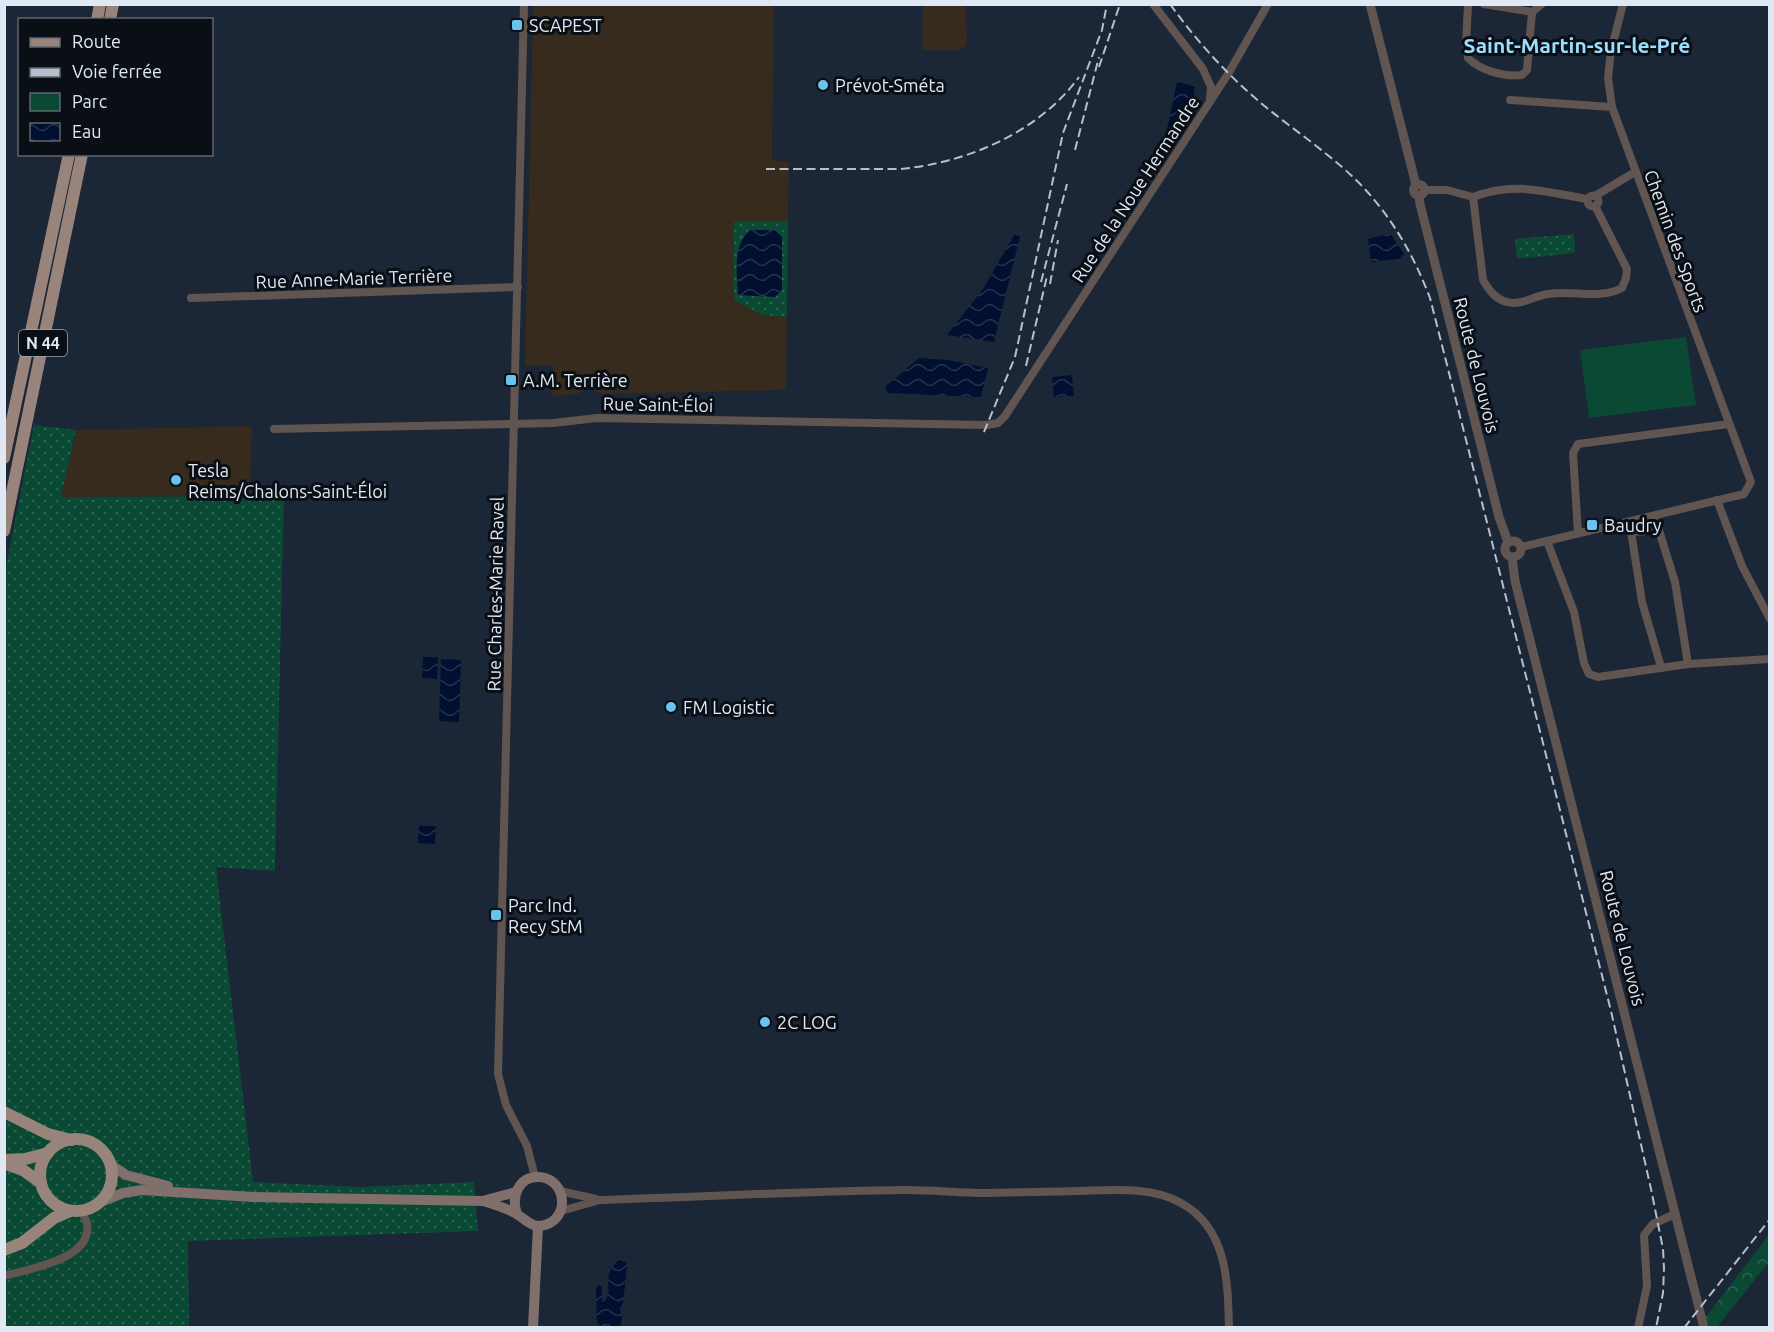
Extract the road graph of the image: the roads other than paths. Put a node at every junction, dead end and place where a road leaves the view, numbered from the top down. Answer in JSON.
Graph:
{"nodes":[{"id":1,"x":524,"y":4,"type":"edge"},
{"id":2,"x":1153,"y":4,"type":"edge"},
{"id":3,"x":1268,"y":4,"type":"edge"},
{"id":4,"x":1371,"y":4,"type":"edge"},
{"id":5,"x":1468,"y":4,"type":"edge"},
{"id":6,"x":1484,"y":4,"type":"edge"},
{"id":7,"x":1542,"y":4,"type":"edge"},
{"id":8,"x":1623,"y":4,"type":"edge"},
{"id":9,"x":1532,"y":12,"type":"junction"},
{"id":10,"x":1510,"y":100,"type":"dead end"},
{"id":11,"x":1207,"y":106,"type":"junction"},
{"id":12,"x":1612,"y":107,"type":"junction"},
{"id":13,"x":69,"y":156,"type":"edge"},
{"id":14,"x":82,"y":156,"type":"edge"},
{"id":15,"x":1635,"y":172,"type":"junction"},
{"id":16,"x":1420,"y":190,"type":"junction"},
{"id":17,"x":1473,"y":197,"type":"junction"},
{"id":18,"x":1591,"y":197,"type":"junction"},
{"id":19,"x":518,"y":287,"type":"junction"},
{"id":20,"x":191,"y":298,"type":"dead end"},
{"id":21,"x":1024,"y":388,"type":"joint"},
{"id":22,"x":514,"y":423,"type":"junction"},
{"id":23,"x":1729,"y":424,"type":"junction"},
{"id":24,"x":274,"y":429,"type":"dead end"},
{"id":25,"x":4,"y":458,"type":"edge"},
{"id":26,"x":1717,"y":500,"type":"junction"},
{"id":27,"x":1666,"y":514,"type":"junction"},
{"id":28,"x":1657,"y":524,"type":"junction"},
{"id":29,"x":1620,"y":525,"type":"junction"},
{"id":30,"x":4,"y":531,"type":"edge"},
{"id":31,"x":1631,"y":531,"type":"junction"},
{"id":32,"x":1578,"y":533,"type":"junction"},
{"id":33,"x":1508,"y":542,"type":"junction"},
{"id":34,"x":1548,"y":542,"type":"junction"},
{"id":35,"x":1521,"y":547,"type":"junction"},
{"id":36,"x":1512,"y":557,"type":"junction"},
{"id":37,"x":1770,"y":619,"type":"edge"},
{"id":38,"x":1770,"y":659,"type":"edge"},
{"id":39,"x":1688,"y":664,"type":"junction"},
{"id":40,"x":1662,"y":667,"type":"junction"},
{"id":41,"x":4,"y":1112,"type":"edge"},
{"id":42,"x":71,"y":1140,"type":"junction"},
{"id":43,"x":48,"y":1153,"type":"junction"},
{"id":44,"x":4,"y":1161,"type":"edge"},
{"id":45,"x":111,"y":1165,"type":"junction"},
{"id":46,"x":535,"y":1177,"type":"junction"},
{"id":47,"x":41,"y":1183,"type":"junction"},
{"id":48,"x":560,"y":1191,"type":"junction"},
{"id":49,"x":516,"y":1192,"type":"junction"},
{"id":50,"x":204,"y":1193,"type":"junction"},
{"id":51,"x":600,"y":1200,"type":"junction"},
{"id":52,"x":483,"y":1201,"type":"junction"},
{"id":53,"x":100,"y":1202,"type":"junction"},
{"id":54,"x":75,"y":1211,"type":"junction"},
{"id":55,"x":561,"y":1211,"type":"junction"},
{"id":56,"x":518,"y":1214,"type":"junction"},
{"id":57,"x":1675,"y":1214,"type":"junction"},
{"id":58,"x":538,"y":1226,"type":"junction"},
{"id":59,"x":4,"y":1250,"type":"edge"},
{"id":60,"x":4,"y":1276,"type":"edge"},
{"id":61,"x":533,"y":1328,"type":"edge"},
{"id":62,"x":1229,"y":1328,"type":"edge"},
{"id":63,"x":1638,"y":1328,"type":"edge"},
{"id":64,"x":1704,"y":1328,"type":"edge"}],
"edges":[{"from":1,"to":19,"type":"street","name":"Rue Charles-Marie Ravel"},
{"from":2,"to":11,"type":"street"},
{"from":3,"to":11,"type":"street","name":"Rue de la Noue Hermandre"},
{"from":4,"to":16,"type":"street","name":"Route de Louvois"},
{"from":5,"to":9,"type":"street"},
{"from":6,"to":9,"type":"street"},
{"from":7,"to":9,"type":"street"},
{"from":8,"to":12,"type":"street","name":"Chemin des Sports"},
{"from":10,"to":12,"type":"street"},
{"from":11,"to":21,"type":"street","name":"Rue de la Noue Hermandre"},
{"from":12,"to":15,"type":"street","name":"Chemin des Sports"},
{"from":13,"to":25,"type":"main road","number":"N 44"},
{"from":14,"to":30,"type":"main road","number":"N 44"},
{"from":15,"to":18,"type":"street"},
{"from":15,"to":23,"type":"street","name":"Chemin des Sports"},
{"from":16,"to":17,"type":"street"},
{"from":16,"to":33,"type":"street","name":"Route de Louvois"},
{"from":17,"to":18,"type":"street"},
{"from":17,"to":18,"type":"street"},
{"from":19,"to":20,"type":"street","name":"Rue Anne-Marie Terrière"},
{"from":19,"to":22,"type":"street","name":"Rue Charles-Marie Ravel"},
{"from":21,"to":22,"type":"street","name":"Rue Saint-Éloi"},
{"from":22,"to":24,"type":"street","name":"Rue Saint-Éloi"},
{"from":22,"to":46,"type":"street","name":"Rue Charles-Marie Ravel"},
{"from":23,"to":26,"type":"street","name":"Chemin des Sports"},
{"from":23,"to":32,"type":"street"},
{"from":26,"to":27,"type":"street"},
{"from":26,"to":37,"type":"street"},
{"from":27,"to":28,"type":"street"},
{"from":27,"to":29,"type":"street"},
{"from":28,"to":31,"type":"street"},
{"from":28,"to":39,"type":"street"},
{"from":29,"to":31,"type":"street"},
{"from":29,"to":32,"type":"street"},
{"from":31,"to":40,"type":"street"},
{"from":32,"to":34,"type":"street"},
{"from":33,"to":35,"type":"street"},
{"from":33,"to":36,"type":"street"},
{"from":34,"to":35,"type":"street"},
{"from":34,"to":40,"type":"street"},
{"from":35,"to":36,"type":"street"},
{"from":36,"to":57,"type":"street","name":"Route de Louvois"},
{"from":38,"to":39,"type":"street"},
{"from":39,"to":40,"type":"street"},
{"from":41,"to":42,"type":"main road"},
{"from":42,"to":43,"type":"main road"},
{"from":42,"to":45,"type":"main road"},
{"from":43,"to":44,"type":"main road"},
{"from":43,"to":47,"type":"main road"},
{"from":44,"to":47,"type":"main road"},
{"from":45,"to":50,"type":"main road"},
{"from":45,"to":53,"type":"main road"},
{"from":46,"to":48,"type":"main road"},
{"from":46,"to":49,"type":"main road"},
{"from":47,"to":54,"type":"main road"},
{"from":48,"to":51,"type":"street"},
{"from":48,"to":55,"type":"main road"},
{"from":49,"to":52,"type":"main road"},
{"from":49,"to":56,"type":"main road"},
{"from":50,"to":52,"type":"main road"},
{"from":50,"to":53,"type":"main road"},
{"from":51,"to":55,"type":"street"},
{"from":51,"to":62,"type":"street"},
{"from":52,"to":56,"type":"main road"},
{"from":53,"to":54,"type":"main road"},
{"from":54,"to":59,"type":"main road"},
{"from":54,"to":60,"type":"street"},
{"from":55,"to":58,"type":"main road"},
{"from":56,"to":58,"type":"main road"},
{"from":57,"to":63,"type":"street"},
{"from":57,"to":64,"type":"street","name":"Route de Louvois"},
{"from":58,"to":61,"type":"main road"}]}
